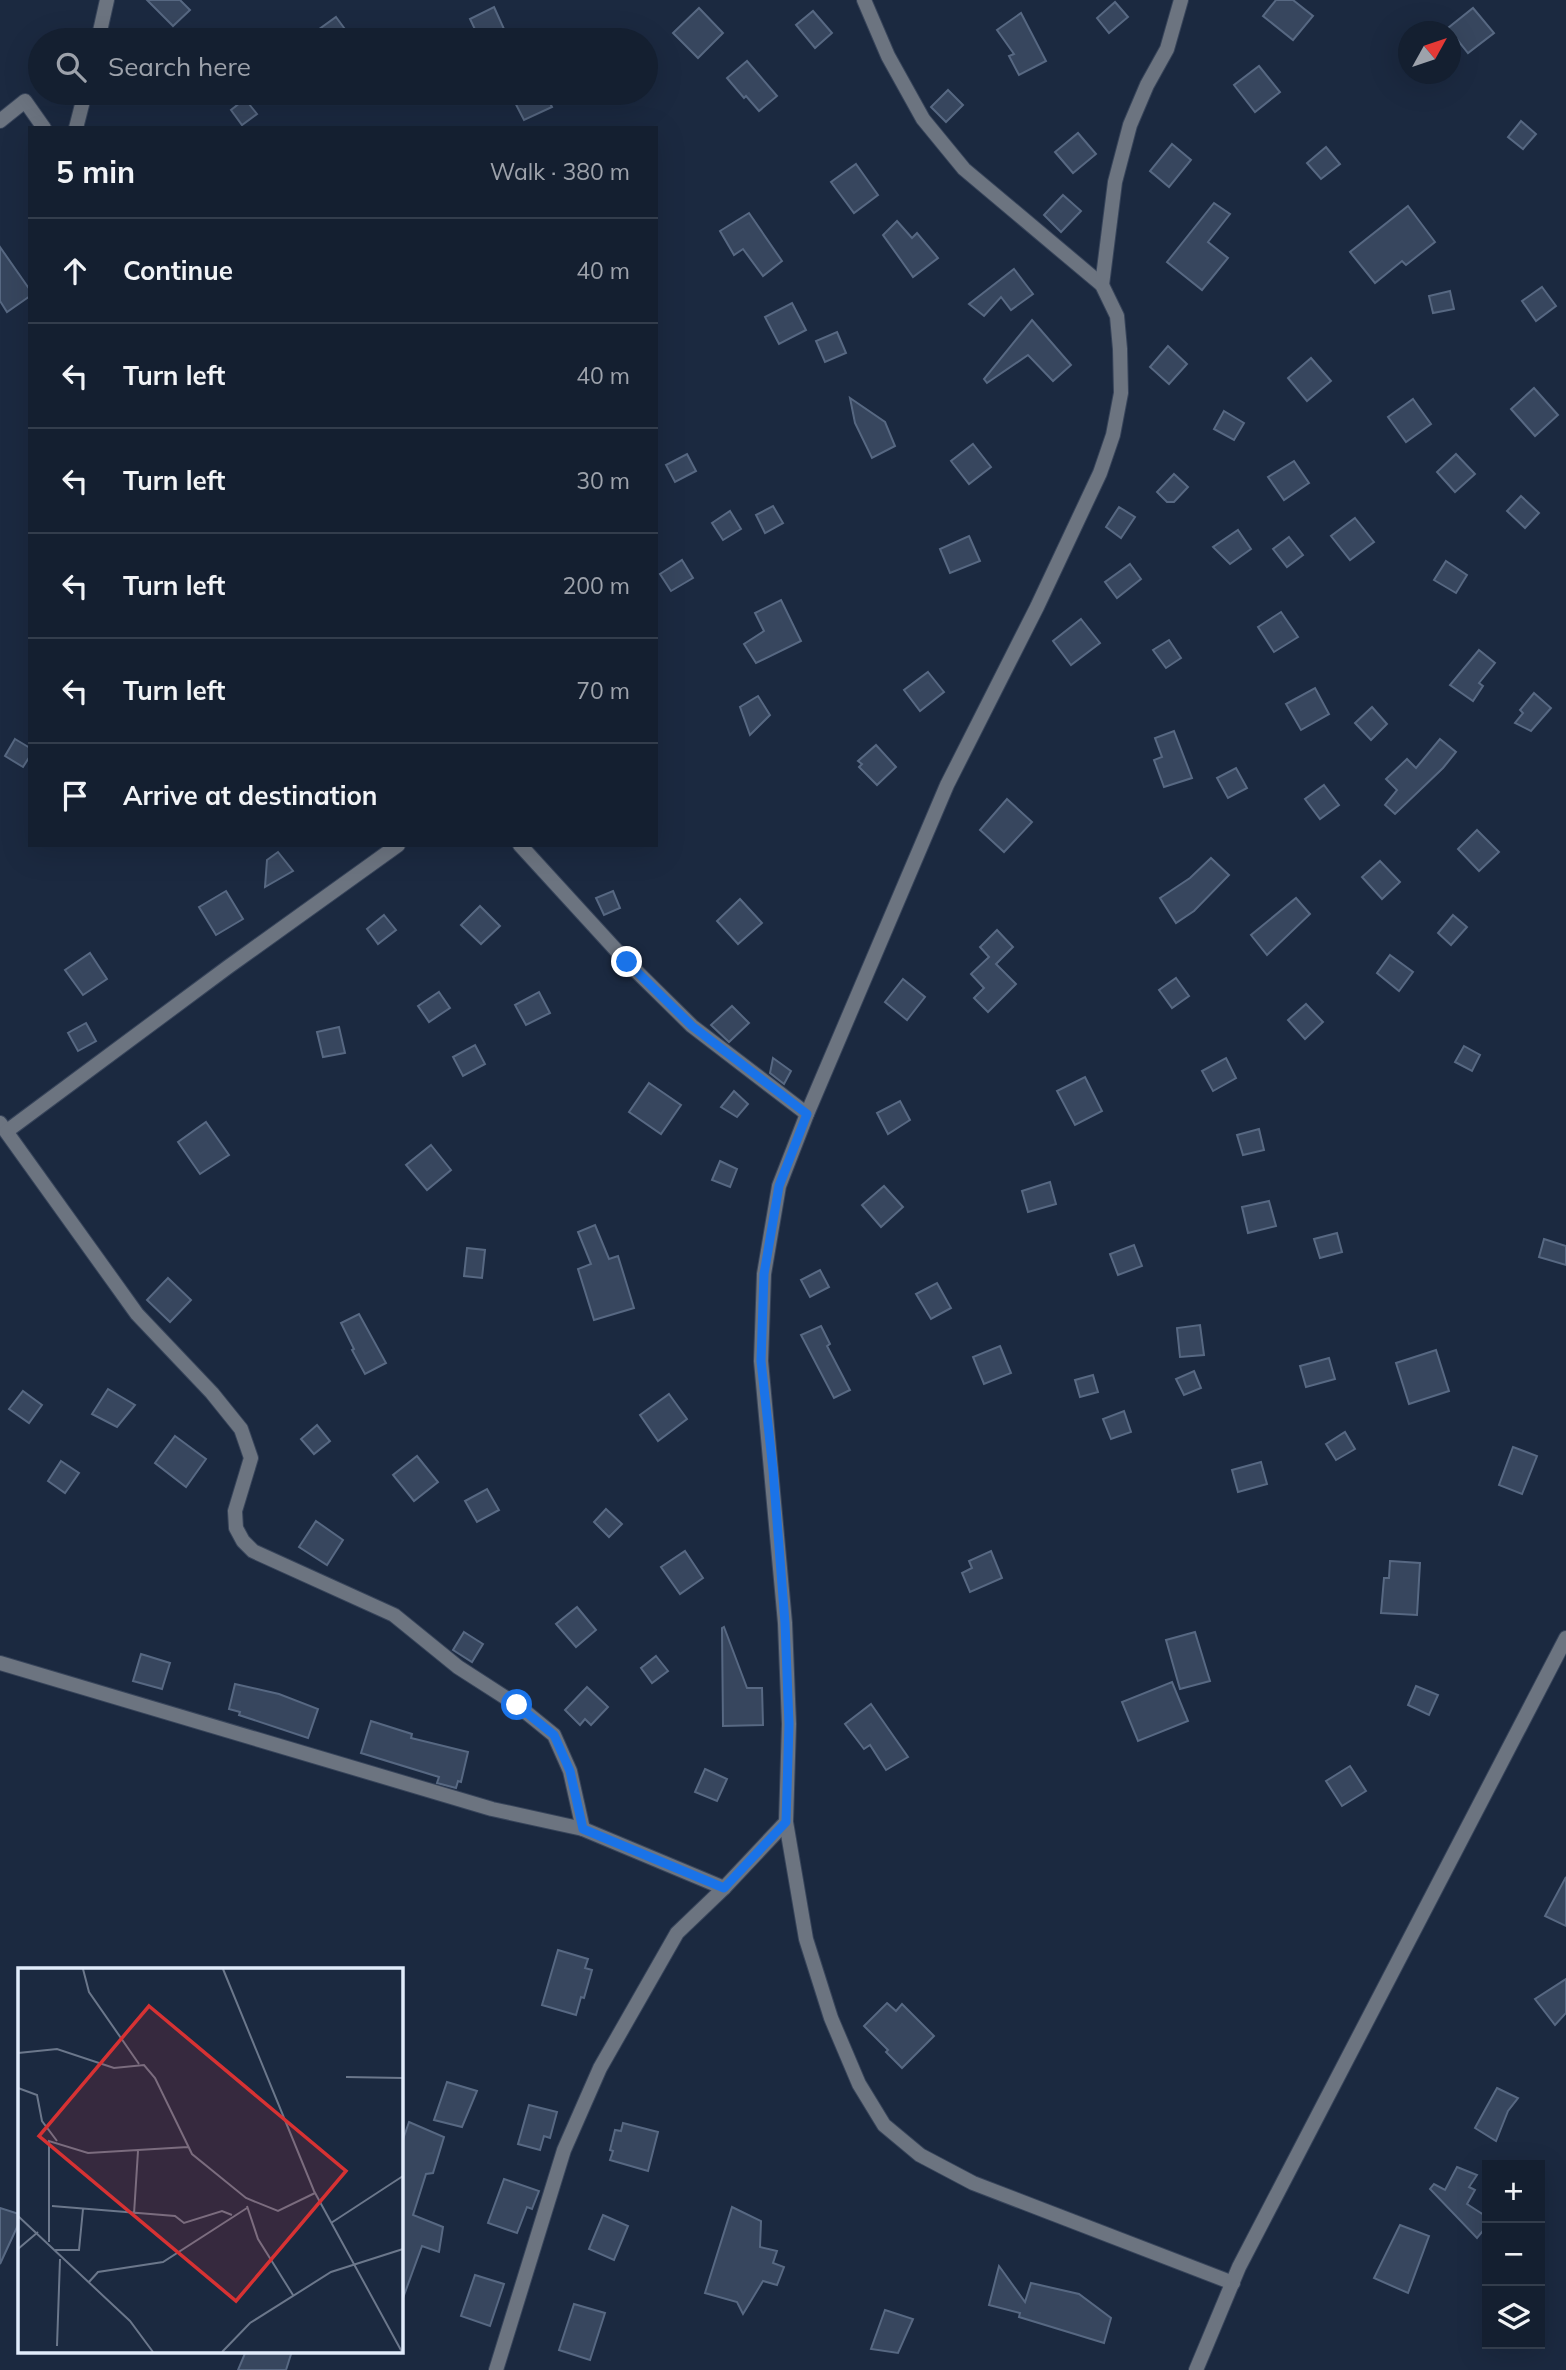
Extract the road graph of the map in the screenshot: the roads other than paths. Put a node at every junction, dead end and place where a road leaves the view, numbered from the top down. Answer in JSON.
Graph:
{"nodes":[{"id":1,"x":107,"y":0,"type":"edge"},
{"id":2,"x":864,"y":0,"type":"edge"},
{"id":3,"x":1181,"y":0,"type":"edge"},
{"id":4,"x":101,"y":28,"type":"edge"},
{"id":5,"x":82,"y":105,"type":"edge"},
{"id":6,"x":0,"y":121,"type":"edge"},
{"id":7,"x":43,"y":126,"type":"edge"},
{"id":8,"x":77,"y":126,"type":"edge"},
{"id":9,"x":1102,"y":285,"type":"junction"},
{"id":10,"x":395,"y":847,"type":"edge"},
{"id":11,"x":522,"y":847,"type":"edge"},
{"id":12,"x":807,"y":1114,"type":"junction"},
{"id":13,"x":3,"y":1127,"type":"edge"},
{"id":14,"x":1566,"y":1638,"type":"edge"},
{"id":15,"x":0,"y":1663,"type":"edge"},
{"id":16,"x":786,"y":1822,"type":"junction"},
{"id":17,"x":583,"y":1829,"type":"junction"},
{"id":18,"x":724,"y":1888,"type":"junction"},
{"id":19,"x":1233,"y":2283,"type":"junction"},
{"id":20,"x":496,"y":2370,"type":"edge"},
{"id":21,"x":1196,"y":2370,"type":"edge"}],
"edges":[{"from":1,"to":4,"type":"street"},
{"from":2,"to":9,"type":"street"},
{"from":3,"to":9,"type":"street"},
{"from":5,"to":8,"type":"street"},
{"from":6,"to":7,"type":"street"},
{"from":9,"to":12,"type":"street"},
{"from":10,"to":13,"type":"street"},
{"from":11,"to":12,"type":"street"},
{"from":12,"to":16,"type":"street"},
{"from":13,"to":17,"type":"street"},
{"from":14,"to":19,"type":"street"},
{"from":15,"to":17,"type":"street"},
{"from":16,"to":18,"type":"street"},
{"from":16,"to":19,"type":"street"},
{"from":17,"to":18,"type":"street"},
{"from":18,"to":20,"type":"street"},
{"from":19,"to":21,"type":"street"}]}
